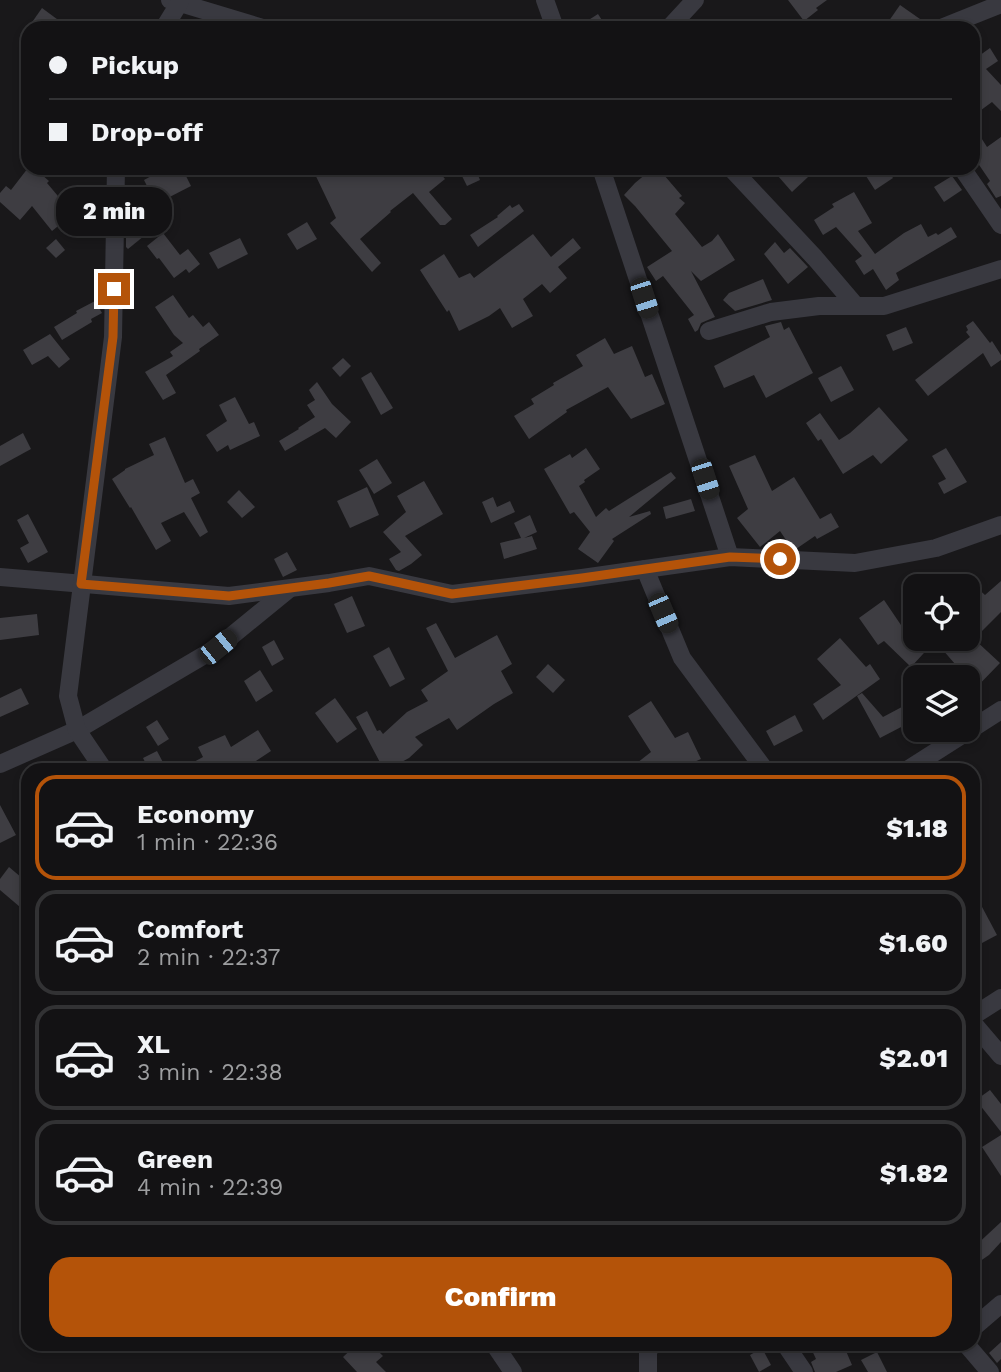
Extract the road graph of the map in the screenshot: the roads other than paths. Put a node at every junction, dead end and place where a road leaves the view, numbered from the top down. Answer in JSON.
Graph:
{"nodes":[{"id":1,"x":545,"y":0,"type":"edge"},
{"id":2,"x":695,"y":0,"type":"edge"},
{"id":3,"x":175,"y":1,"type":"edge"},
{"id":4,"x":1001,"y":4,"type":"edge"},
{"id":5,"x":167,"y":21,"type":"edge"},
{"id":6,"x":240,"y":21,"type":"edge"},
{"id":7,"x":552,"y":21,"type":"edge"},
{"id":8,"x":676,"y":21,"type":"edge"},
{"id":9,"x":958,"y":21,"type":"edge"},
{"id":10,"x":116,"y":175,"type":"edge"},
{"id":11,"x":603,"y":175,"type":"edge"},
{"id":12,"x":738,"y":175,"type":"edge"},
{"id":13,"x":967,"y":175,"type":"edge"},
{"id":14,"x":1001,"y":225,"type":"edge"},
{"id":15,"x":1001,"y":269,"type":"edge"},
{"id":16,"x":856,"y":306,"type":"junction"},
{"id":17,"x":709,"y":331,"type":"dead end"},
{"id":18,"x":1001,"y":525,"type":"edge"},
{"id":19,"x":730,"y":557,"type":"junction"},
{"id":20,"x":645,"y":569,"type":"junction"},
{"id":21,"x":0,"y":577,"type":"edge"},
{"id":22,"x":81,"y":584,"type":"junction"},
{"id":23,"x":290,"y":588,"type":"junction"},
{"id":24,"x":1001,"y":710,"type":"edge"},
{"id":25,"x":77,"y":730,"type":"junction"},
{"id":26,"x":99,"y":763,"type":"edge"},
{"id":27,"x":760,"y":763,"type":"edge"},
{"id":28,"x":918,"y":763,"type":"edge"},
{"id":29,"x":0,"y":764,"type":"edge"},
{"id":30,"x":1001,"y":998,"type":"edge"},
{"id":31,"x":980,"y":1012,"type":"edge"},
{"id":32,"x":980,"y":1031,"type":"edge"},
{"id":33,"x":1001,"y":1056,"type":"edge"},
{"id":34,"x":1001,"y":1304,"type":"edge"},
{"id":35,"x":980,"y":1322,"type":"edge"},
{"id":36,"x":499,"y":1351,"type":"edge"},
{"id":37,"x":648,"y":1351,"type":"edge"},
{"id":38,"x":790,"y":1351,"type":"edge"},
{"id":39,"x":972,"y":1351,"type":"edge"},
{"id":40,"x":513,"y":1372,"type":"edge"},
{"id":41,"x":648,"y":1372,"type":"edge"},
{"id":42,"x":804,"y":1372,"type":"edge"},
{"id":43,"x":990,"y":1372,"type":"edge"}],
"edges":[{"from":1,"to":7,"type":"street"},
{"from":2,"to":8,"type":"street"},
{"from":3,"to":5,"type":"street"},
{"from":3,"to":6,"type":"street"},
{"from":4,"to":9,"type":"street"},
{"from":10,"to":22,"type":"street"},
{"from":11,"to":19,"type":"street"},
{"from":12,"to":16,"type":"street"},
{"from":13,"to":14,"type":"street"},
{"from":15,"to":16,"type":"street"},
{"from":16,"to":17,"type":"street"},
{"from":18,"to":19,"type":"street"},
{"from":19,"to":20,"type":"street"},
{"from":20,"to":23,"type":"street"},
{"from":20,"to":27,"type":"street"},
{"from":21,"to":22,"type":"street"},
{"from":22,"to":23,"type":"street"},
{"from":22,"to":25,"type":"street"},
{"from":23,"to":25,"type":"street"},
{"from":24,"to":28,"type":"street"},
{"from":25,"to":26,"type":"street"},
{"from":25,"to":29,"type":"street"},
{"from":30,"to":31,"type":"street"},
{"from":32,"to":33,"type":"street"},
{"from":34,"to":35,"type":"street"},
{"from":36,"to":40,"type":"street"},
{"from":37,"to":41,"type":"street"},
{"from":38,"to":42,"type":"street"},
{"from":39,"to":43,"type":"street"}]}
